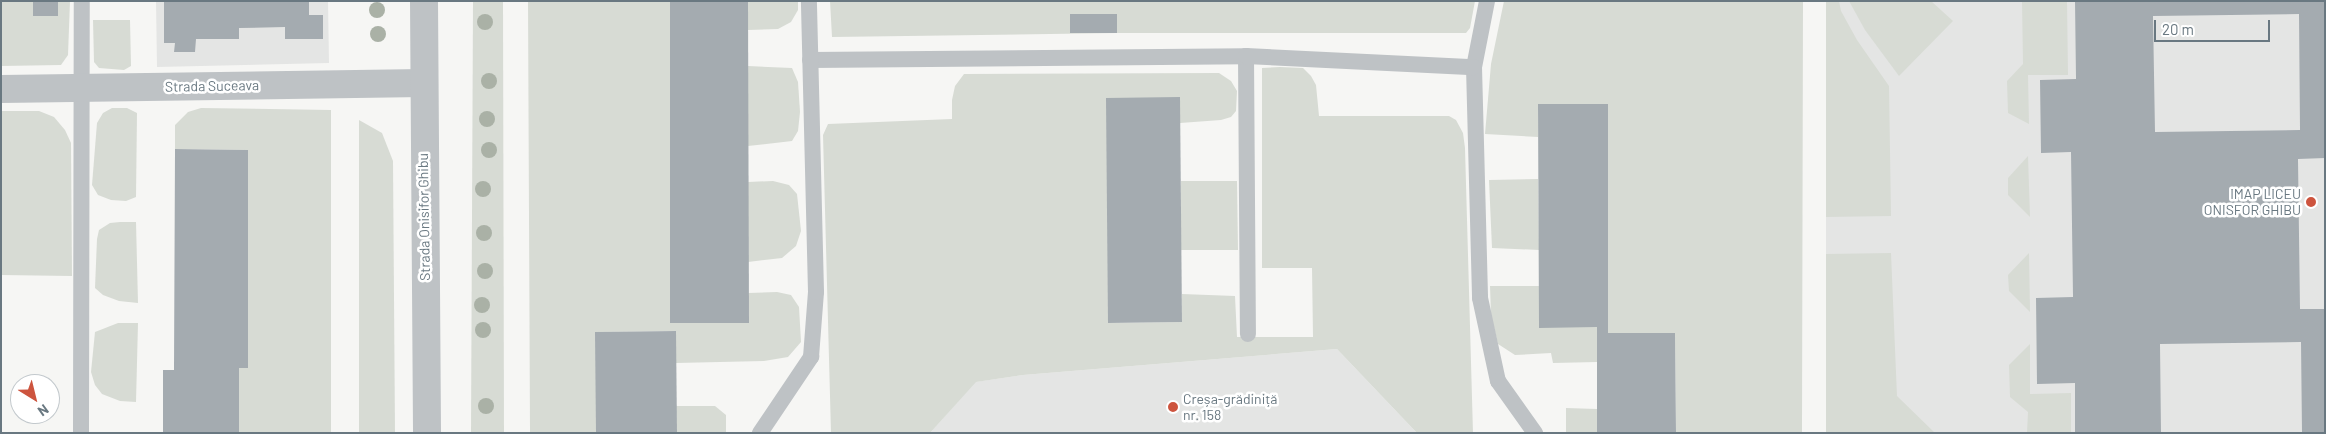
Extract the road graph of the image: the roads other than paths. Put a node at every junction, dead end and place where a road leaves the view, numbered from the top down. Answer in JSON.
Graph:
{"nodes":[{"id":1,"x":82,"y":1,"type":"edge"},
{"id":2,"x":424,"y":1,"type":"edge"},
{"id":3,"x":809,"y":1,"type":"edge"},
{"id":4,"x":1487,"y":1,"type":"edge"},
{"id":5,"x":1246,"y":56,"type":"junction"},
{"id":6,"x":810,"y":60,"type":"junction"},
{"id":7,"x":1474,"y":67,"type":"junction"},
{"id":8,"x":423,"y":84,"type":"junction"},
{"id":9,"x":81,"y":88,"type":"junction"},
{"id":10,"x":1,"y":89,"type":"edge"},
{"id":11,"x":1248,"y":334,"type":"dead end"},
{"id":12,"x":81,"y":433,"type":"edge"},
{"id":13,"x":427,"y":433,"type":"edge"},
{"id":14,"x":760,"y":433,"type":"edge"},
{"id":15,"x":1535,"y":433,"type":"edge"}],
"edges":[{"from":1,"to":9,"type":"lane"},
{"from":2,"to":8,"type":"street","name":"Strada Onisifor Ghibu"},
{"from":3,"to":6,"type":"lane"},
{"from":4,"to":7,"type":"lane"},
{"from":5,"to":6,"type":"lane"},
{"from":5,"to":7,"type":"lane"},
{"from":5,"to":11,"type":"lane"},
{"from":6,"to":14,"type":"lane"},
{"from":7,"to":15,"type":"lane"},
{"from":8,"to":9,"type":"street","name":"Strada Suceava"},
{"from":8,"to":13,"type":"street","name":"Strada Onisifor Ghibu"},
{"from":9,"to":10,"type":"street","name":"Strada Suceava"},
{"from":9,"to":12,"type":"lane"}]}
